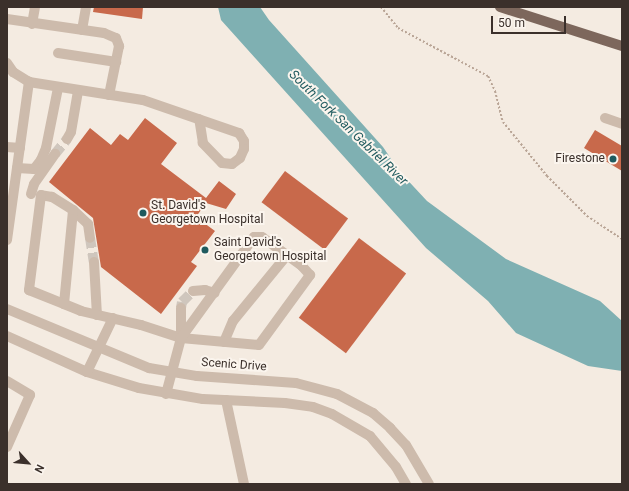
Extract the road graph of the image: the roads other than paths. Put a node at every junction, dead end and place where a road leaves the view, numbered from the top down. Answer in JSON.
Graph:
{"nodes":[{"id":1,"x":34,"y":7,"type":"edge"},
{"id":2,"x":86,"y":7,"type":"edge"},
{"id":3,"x":500,"y":7,"type":"edge"},
{"id":4,"x":7,"y":19,"type":"edge"},
{"id":5,"x":32,"y":24,"type":"junction"},
{"id":6,"x":82,"y":30,"type":"junction"},
{"id":7,"x":622,"y":46,"type":"edge"},
{"id":8,"x":58,"y":53,"type":"dead end"},
{"id":9,"x":116,"y":62,"type":"junction"},
{"id":10,"x":7,"y":63,"type":"edge"},
{"id":11,"x":29,"y":82,"type":"junction"},
{"id":12,"x":58,"y":88,"type":"junction"},
{"id":13,"x":78,"y":91,"type":"junction"},
{"id":14,"x":109,"y":95,"type":"junction"},
{"id":15,"x":605,"y":118,"type":"dead end"},
{"id":16,"x":199,"y":120,"type":"junction"},
{"id":17,"x":622,"y":124,"type":"edge"},
{"id":18,"x":67,"y":138,"type":"tunnel mouth"},
{"id":19,"x":7,"y":147,"type":"edge"},
{"id":20,"x":20,"y":148,"type":"junction"},
{"id":21,"x":56,"y":154,"type":"tunnel mouth"},
{"id":22,"x":17,"y":168,"type":"junction"},
{"id":23,"x":14,"y":192,"type":"junction"},
{"id":24,"x":36,"y":195,"type":"junction"},
{"id":25,"x":73,"y":210,"type":"junction"},
{"id":26,"x":90,"y":238,"type":"tunnel mouth"},
{"id":27,"x":7,"y":240,"type":"edge"},
{"id":28,"x":287,"y":255,"type":"junction"},
{"id":29,"x":94,"y":262,"type":"tunnel mouth"},
{"id":30,"x":193,"y":292,"type":"dead end"},
{"id":31,"x":215,"y":293,"type":"junction"},
{"id":32,"x":64,"y":304,"type":"junction"},
{"id":33,"x":182,"y":308,"type":"tunnel mouth"},
{"id":34,"x":7,"y":309,"type":"edge"},
{"id":35,"x":97,"y":315,"type":"junction"},
{"id":36,"x":113,"y":318,"type":"junction"},
{"id":37,"x":7,"y":336,"type":"edge"},
{"id":38,"x":181,"y":338,"type":"junction"},
{"id":39,"x":224,"y":342,"type":"junction"},
{"id":40,"x":98,"y":348,"type":"junction"},
{"id":41,"x":87,"y":372,"type":"junction"},
{"id":42,"x":172,"y":372,"type":"junction"},
{"id":43,"x":7,"y":381,"type":"edge"},
{"id":44,"x":166,"y":394,"type":"junction"},
{"id":45,"x":226,"y":400,"type":"junction"},
{"id":46,"x":7,"y":447,"type":"edge"},
{"id":47,"x":244,"y":484,"type":"edge"},
{"id":48,"x":406,"y":484,"type":"edge"},
{"id":49,"x":429,"y":484,"type":"edge"}],
"edges":[{"from":1,"to":5,"type":"street"},
{"from":2,"to":6,"type":"street"},
{"from":3,"to":7,"type":"main road"},
{"from":4,"to":5,"type":"street"},
{"from":5,"to":6,"type":"street"},
{"from":6,"to":9,"type":"street"},
{"from":8,"to":9,"type":"street"},
{"from":9,"to":14,"type":"street"},
{"from":10,"to":11,"type":"street"},
{"from":11,"to":12,"type":"street"},
{"from":11,"to":20,"type":"street"},
{"from":12,"to":13,"type":"street"},
{"from":12,"to":22,"type":"street"},
{"from":13,"to":14,"type":"street"},
{"from":13,"to":18,"type":"street"},
{"from":14,"to":16,"type":"street"},
{"from":15,"to":17,"type":"street"},
{"from":16,"to":16,"type":"street"},
{"from":19,"to":20,"type":"street"},
{"from":20,"to":22,"type":"street"},
{"from":21,"to":24,"type":"street"},
{"from":22,"to":23,"type":"street"},
{"from":23,"to":24,"type":"street"},
{"from":23,"to":27,"type":"street"},
{"from":24,"to":25,"type":"street"},
{"from":24,"to":32,"type":"street"},
{"from":25,"to":26,"type":"street"},
{"from":25,"to":32,"type":"street"},
{"from":28,"to":31,"type":"street"},
{"from":28,"to":39,"type":"street"},
{"from":28,"to":39,"type":"street"},
{"from":29,"to":35,"type":"street"},
{"from":30,"to":31,"type":"street"},
{"from":31,"to":38,"type":"street"},
{"from":32,"to":35,"type":"street"},
{"from":33,"to":38,"type":"street"},
{"from":34,"to":40,"type":"street","name":"Scenic Drive"},
{"from":35,"to":36,"type":"street"},
{"from":36,"to":38,"type":"street"},
{"from":36,"to":40,"type":"street"},
{"from":37,"to":41,"type":"street"},
{"from":38,"to":39,"type":"street"},
{"from":38,"to":42,"type":"street"},
{"from":40,"to":41,"type":"street"},
{"from":40,"to":42,"type":"street","name":"Scenic Drive"},
{"from":41,"to":44,"type":"street"},
{"from":42,"to":44,"type":"street"},
{"from":42,"to":49,"type":"street","name":"Scenic Drive"},
{"from":43,"to":46,"type":"street"},
{"from":44,"to":45,"type":"street"},
{"from":45,"to":47,"type":"street"},
{"from":45,"to":48,"type":"street"}]}
